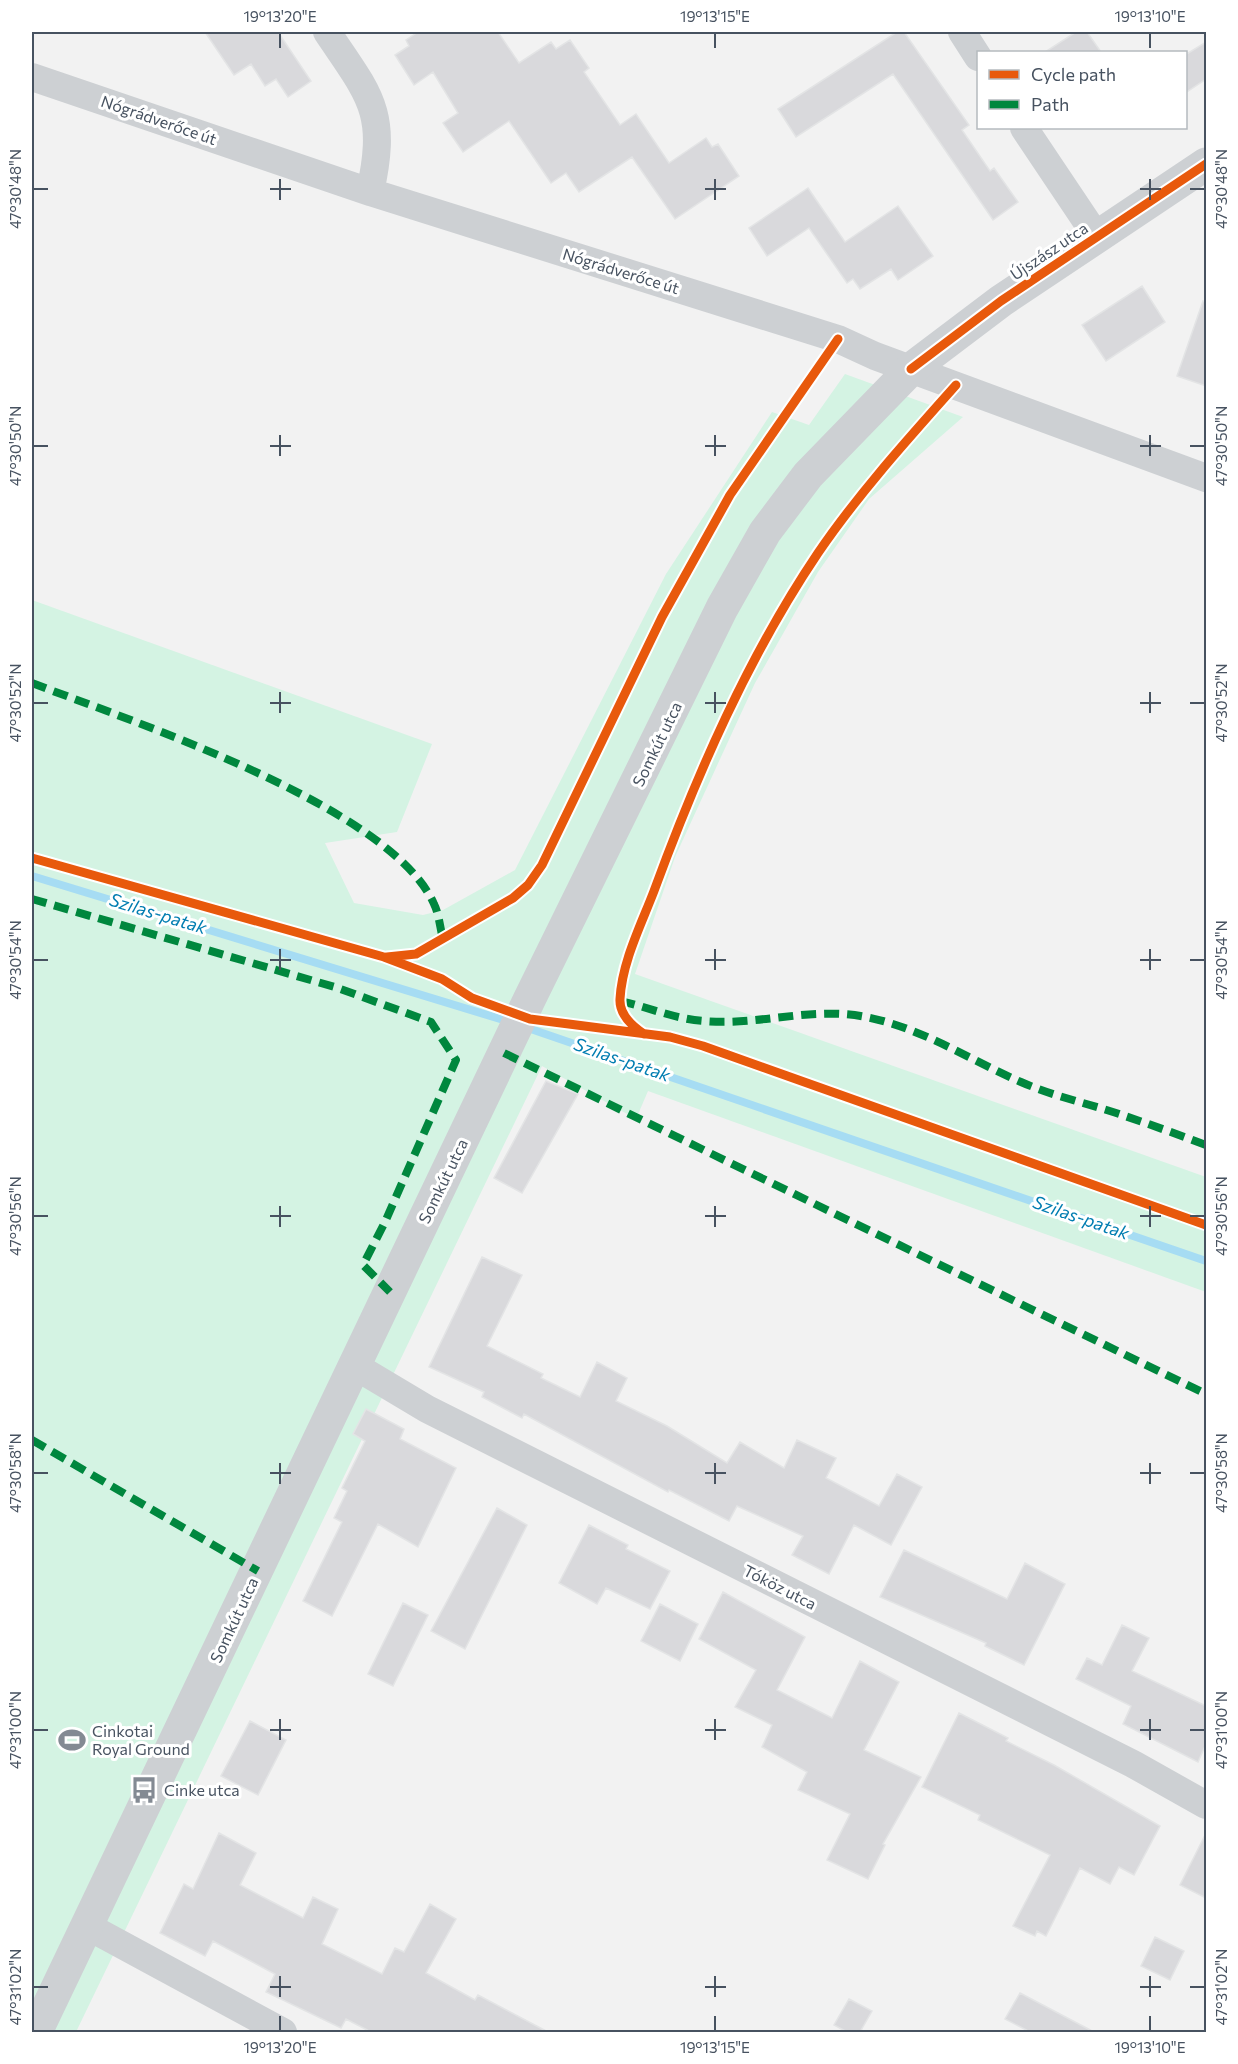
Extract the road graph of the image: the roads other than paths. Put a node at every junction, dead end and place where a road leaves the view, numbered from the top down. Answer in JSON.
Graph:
{"nodes":[{"id":1,"x":327,"y":32,"type":"edge"},
{"id":2,"x":962,"y":32,"type":"edge"},
{"id":3,"x":977,"y":55,"type":"edge"},
{"id":4,"x":32,"y":77,"type":"edge"},
{"id":5,"x":1025,"y":129,"type":"edge"},
{"id":6,"x":1206,"y":164,"type":"edge"},
{"id":7,"x":370,"y":192,"type":"junction"},
{"id":8,"x":1096,"y":237,"type":"junction"},
{"id":9,"x":912,"y":369,"type":"junction"},
{"id":10,"x":1206,"y":478,"type":"edge"},
{"id":11,"x":355,"y":1366,"type":"junction"},
{"id":12,"x":1206,"y":1805,"type":"edge"},
{"id":13,"x":88,"y":1927,"type":"junction"},
{"id":14,"x":36,"y":2032,"type":"edge"},
{"id":15,"x":283,"y":2032,"type":"edge"}],
"edges":[{"from":1,"to":7,"type":"street"},
{"from":2,"to":3,"type":"street"},
{"from":4,"to":7,"type":"street","name":"Nógrádverőce út"},
{"from":5,"to":8,"type":"street"},
{"from":6,"to":8,"type":"street","name":"Újszász utca"},
{"from":7,"to":9,"type":"street","name":"Nógrádverőce út"},
{"from":8,"to":9,"type":"street","name":"Újszász utca"},
{"from":9,"to":10,"type":"street","name":"Nógrádverőce út"},
{"from":9,"to":11,"type":"street","name":"Somkút utca"},
{"from":11,"to":12,"type":"street","name":"Tóköz utca"},
{"from":11,"to":13,"type":"street","name":"Somkút utca"},
{"from":13,"to":14,"type":"street","name":"Somkút utca"},
{"from":13,"to":15,"type":"street"}]}
